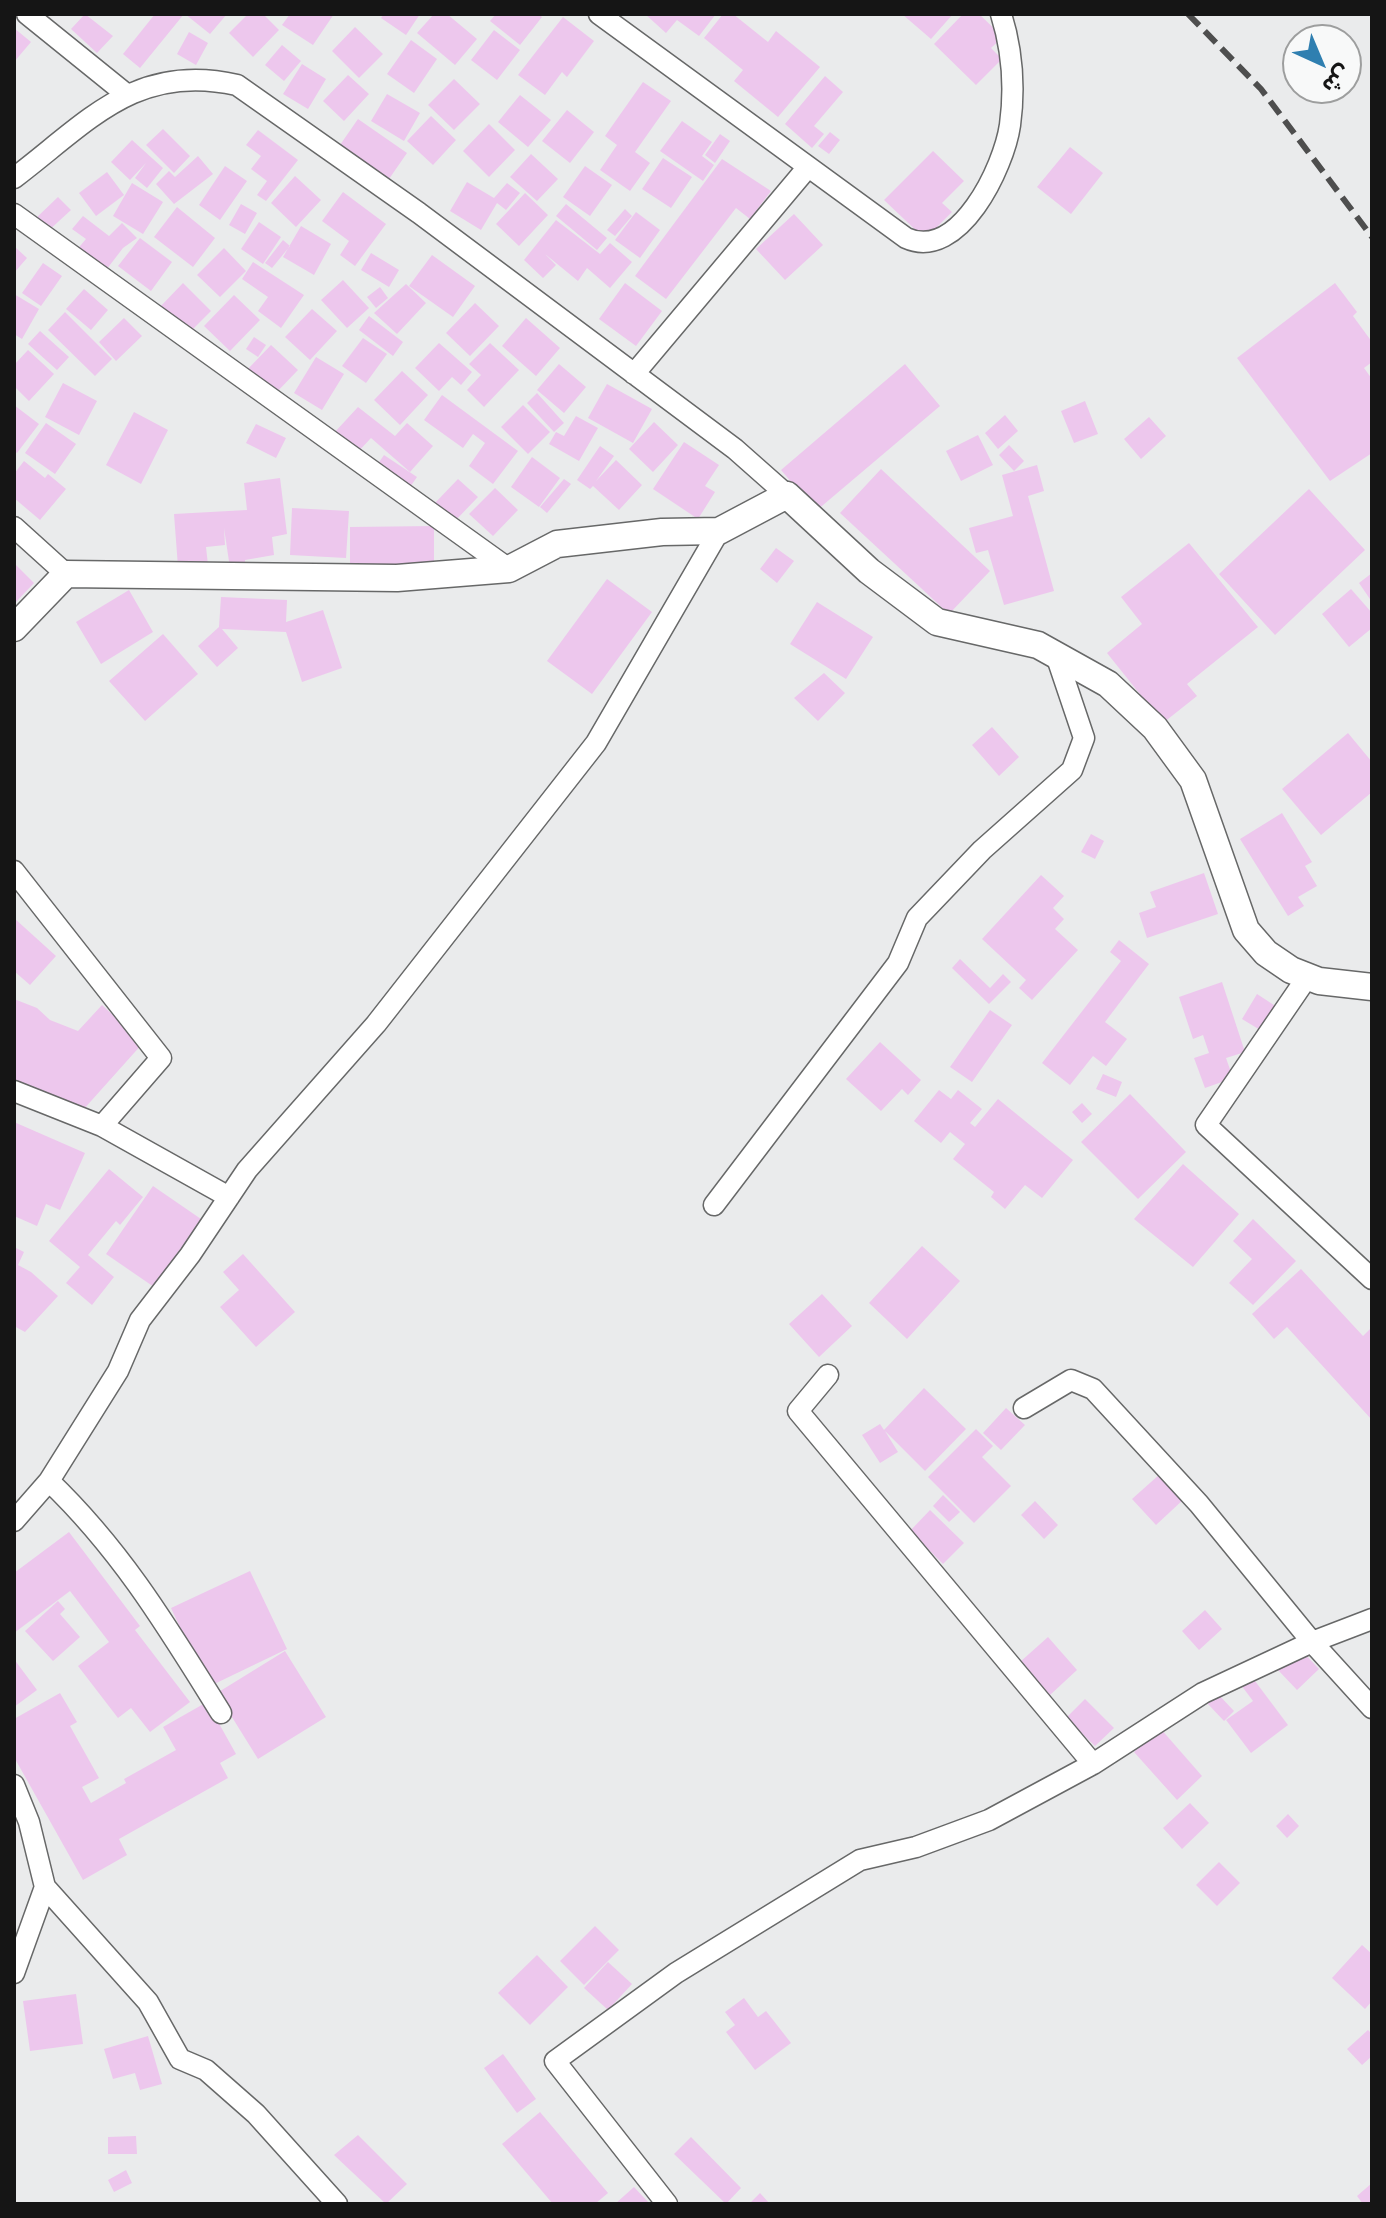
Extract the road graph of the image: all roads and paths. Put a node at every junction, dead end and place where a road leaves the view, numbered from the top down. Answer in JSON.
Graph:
{"nodes":[{"id":1,"x":27,"y":14,"type":"edge"},
{"id":2,"x":599,"y":14,"type":"edge"},
{"id":3,"x":1001,"y":14,"type":"edge"},
{"id":4,"x":126,"y":94,"type":"junction"},
{"id":5,"x":808,"y":167,"type":"junction"},
{"id":6,"x":14,"y":178,"type":"edge"},
{"id":7,"x":14,"y":214,"type":"edge"},
{"id":8,"x":634,"y":374,"type":"junction"},
{"id":9,"x":787,"y":495,"type":"junction"},
{"id":10,"x":14,"y":527,"type":"edge"},
{"id":11,"x":719,"y":531,"type":"junction"},
{"id":12,"x":509,"y":569,"type":"junction"},
{"id":13,"x":66,"y":574,"type":"junction"},
{"id":14,"x":14,"y":628,"type":"edge"},
{"id":15,"x":1056,"y":655,"type":"junction"},
{"id":16,"x":14,"y":871,"type":"edge"},
{"id":17,"x":1308,"y":976,"type":"junction"},
{"id":18,"x":1372,"y":987,"type":"edge"},
{"id":19,"x":14,"y":1091,"type":"edge"},
{"id":20,"x":102,"y":1126,"type":"junction"},
{"id":21,"x":229,"y":1197,"type":"junction"},
{"id":22,"x":714,"y":1205,"type":"dead end"},
{"id":23,"x":1372,"y":1279,"type":"edge"},
{"id":24,"x":828,"y":1375,"type":"dead end"},
{"id":25,"x":1024,"y":1408,"type":"dead end"},
{"id":26,"x":49,"y":1481,"type":"junction"},
{"id":27,"x":14,"y":1521,"type":"edge"},
{"id":28,"x":1372,"y":1619,"type":"edge"},
{"id":29,"x":1312,"y":1642,"type":"junction"},
{"id":30,"x":1372,"y":1708,"type":"edge"},
{"id":31,"x":221,"y":1713,"type":"dead end"},
{"id":32,"x":1093,"y":1764,"type":"junction"},
{"id":33,"x":14,"y":1785,"type":"edge"},
{"id":34,"x":45,"y":1887,"type":"junction"},
{"id":35,"x":14,"y":1973,"type":"edge"},
{"id":36,"x":337,"y":2204,"type":"edge"},
{"id":37,"x":667,"y":2204,"type":"edge"}],
"edges":[{"from":1,"to":4,"type":"street"},
{"from":2,"to":5,"type":"street"},
{"from":3,"to":5,"type":"street"},
{"from":4,"to":6,"type":"street"},
{"from":4,"to":8,"type":"street"},
{"from":5,"to":8,"type":"street"},
{"from":7,"to":12,"type":"street"},
{"from":8,"to":9,"type":"street"},
{"from":9,"to":11,"type":"street"},
{"from":9,"to":15,"type":"street"},
{"from":10,"to":13,"type":"street"},
{"from":11,"to":12,"type":"street"},
{"from":11,"to":21,"type":"street"},
{"from":12,"to":13,"type":"street"},
{"from":13,"to":14,"type":"street"},
{"from":15,"to":17,"type":"street"},
{"from":15,"to":22,"type":"street"},
{"from":16,"to":20,"type":"street"},
{"from":17,"to":18,"type":"street"},
{"from":17,"to":23,"type":"street"},
{"from":19,"to":20,"type":"street"},
{"from":20,"to":21,"type":"street"},
{"from":21,"to":26,"type":"street"},
{"from":24,"to":32,"type":"street"},
{"from":25,"to":29,"type":"street"},
{"from":26,"to":27,"type":"street"},
{"from":26,"to":31,"type":"street"},
{"from":28,"to":29,"type":"street"},
{"from":29,"to":30,"type":"street"},
{"from":29,"to":32,"type":"street"},
{"from":32,"to":37,"type":"street"},
{"from":33,"to":34,"type":"street"},
{"from":34,"to":35,"type":"street"},
{"from":34,"to":36,"type":"street"}]}
